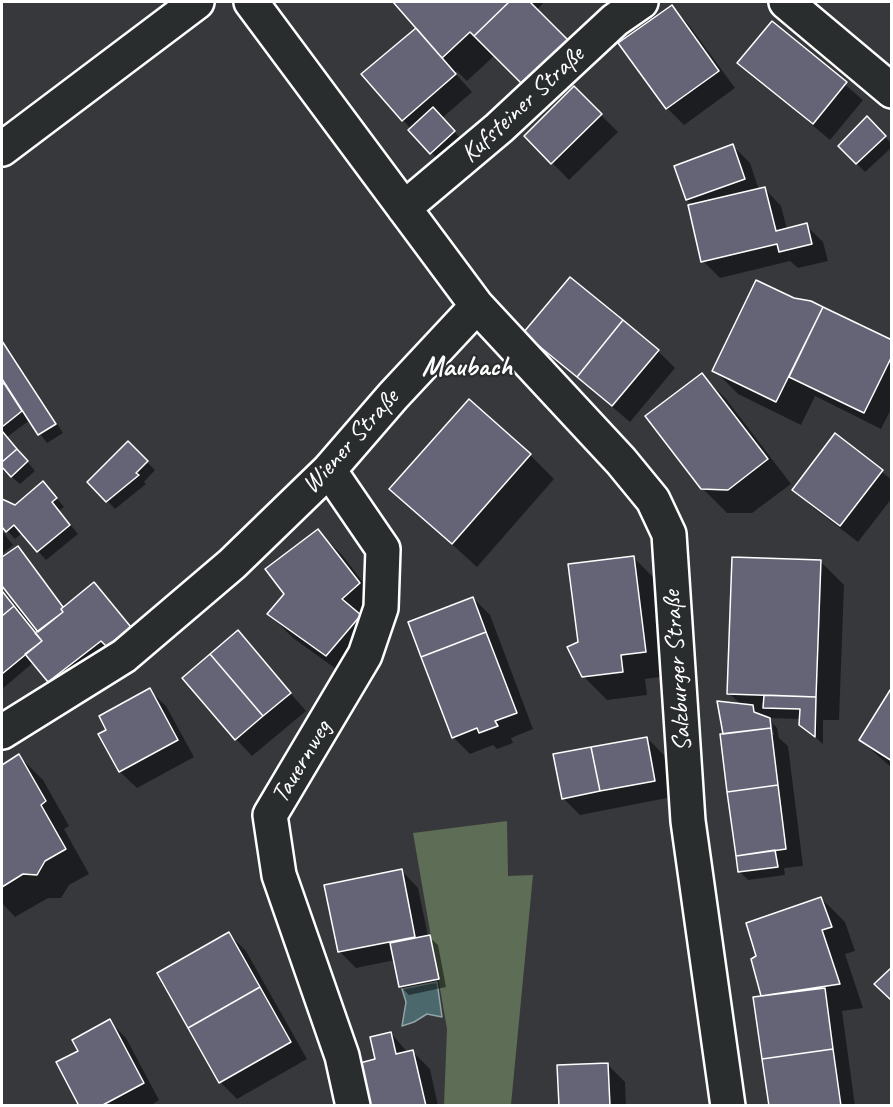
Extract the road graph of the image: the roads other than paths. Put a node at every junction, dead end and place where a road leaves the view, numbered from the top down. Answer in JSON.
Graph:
{"nodes":[{"id":1,"x":197,"y":2,"type":"edge"},
{"id":2,"x":251,"y":2,"type":"edge"},
{"id":3,"x":641,"y":2,"type":"edge"},
{"id":4,"x":786,"y":2,"type":"edge"},
{"id":5,"x":891,"y":91,"type":"edge"},
{"id":6,"x":2,"y":149,"type":"edge"},
{"id":7,"x":404,"y":208,"type":"junction"},
{"id":8,"x":477,"y":306,"type":"junction"},
{"id":9,"x":329,"y":470,"type":"junction"},
{"id":10,"x":2,"y":732,"type":"edge"},
{"id":11,"x":353,"y":1106,"type":"edge"},
{"id":12,"x":728,"y":1106,"type":"edge"}],
"edges":[{"from":1,"to":6,"type":"street"},
{"from":2,"to":7,"type":"street"},
{"from":3,"to":7,"type":"street","name":"Kufsteiner Straße"},
{"from":4,"to":5,"type":"street"},
{"from":7,"to":8,"type":"street"},
{"from":8,"to":9,"type":"street","name":"Wiener Straße"},
{"from":8,"to":12,"type":"street","name":"Salzburger Straße"},
{"from":9,"to":10,"type":"street","name":"Wiener Straße"},
{"from":9,"to":11,"type":"street","name":"Tauernweg"}]}
